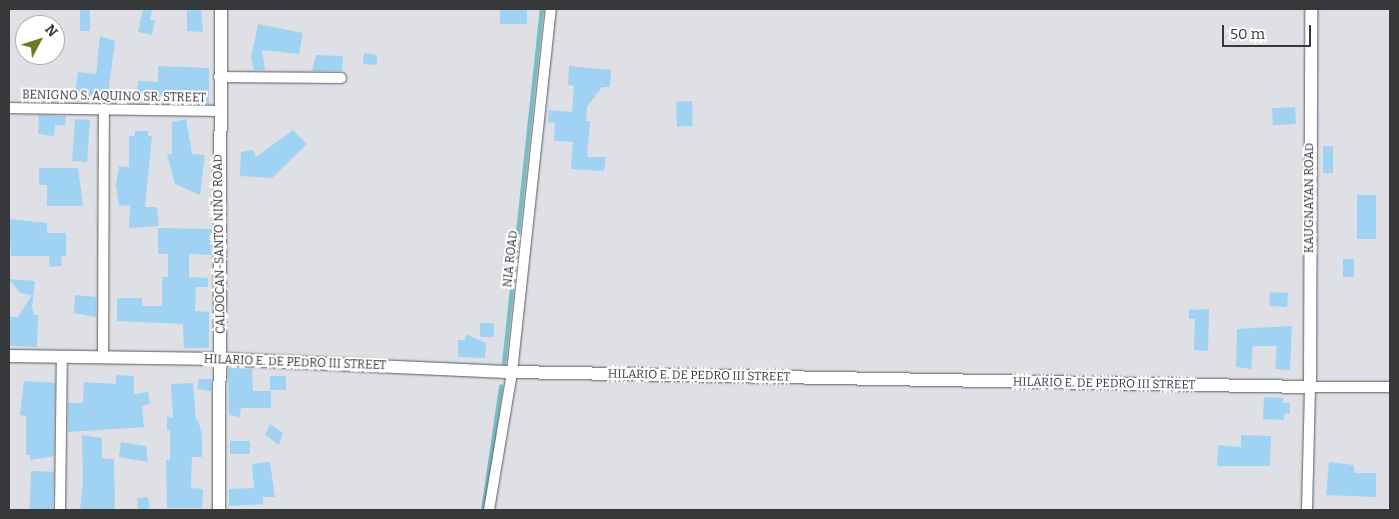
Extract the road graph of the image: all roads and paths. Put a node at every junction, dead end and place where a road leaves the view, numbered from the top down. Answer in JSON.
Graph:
{"nodes":[{"id":1,"x":221,"y":9,"type":"edge"},
{"id":2,"x":551,"y":9,"type":"edge"},
{"id":3,"x":1311,"y":9,"type":"edge"},
{"id":4,"x":219,"y":77,"type":"junction"},
{"id":5,"x":341,"y":78,"type":"dead end"},
{"id":6,"x":9,"y":108,"type":"edge"},
{"id":7,"x":104,"y":109,"type":"junction"},
{"id":8,"x":218,"y":111,"type":"junction"},
{"id":9,"x":9,"y":356,"type":"edge"},
{"id":10,"x":62,"y":357,"type":"junction"},
{"id":11,"x":103,"y":357,"type":"junction"},
{"id":12,"x":221,"y":359,"type":"junction"},
{"id":13,"x":512,"y":372,"type":"junction"},
{"id":14,"x":1310,"y":387,"type":"junction"},
{"id":15,"x":1390,"y":387,"type":"edge"},
{"id":16,"x":60,"y":510,"type":"edge"},
{"id":17,"x":219,"y":510,"type":"edge"},
{"id":18,"x":489,"y":510,"type":"edge"},
{"id":19,"x":1308,"y":510,"type":"edge"}],
"edges":[{"from":1,"to":4,"type":"street","name":"CALOOCAN-SANTO NIÑO ROAD"},
{"from":2,"to":13,"type":"street","name":"NIA ROAD"},
{"from":3,"to":14,"type":"street","name":"KAUGNAYAN ROAD"},
{"from":4,"to":5,"type":"street"},
{"from":4,"to":8,"type":"street","name":"CALOOCAN-SANTO NIÑO ROAD"},
{"from":6,"to":7,"type":"street","name":"BENIGNO S. AQUINO SR. STREET"},
{"from":7,"to":8,"type":"street","name":"BENIGNO S. AQUINO SR. STREET"},
{"from":7,"to":11,"type":"street"},
{"from":8,"to":12,"type":"street","name":"CALOOCAN-SANTO NIÑO ROAD"},
{"from":9,"to":10,"type":"street","name":"HILARIO E. DE PEDRO III STREET"},
{"from":10,"to":11,"type":"street","name":"HILARIO E. DE PEDRO III STREET"},
{"from":10,"to":16,"type":"street"},
{"from":11,"to":12,"type":"street","name":"HILARIO E. DE PEDRO III STREET"},
{"from":12,"to":13,"type":"street","name":"HILARIO E. DE PEDRO III STREET"},
{"from":12,"to":17,"type":"street","name":"CALOOCAN-SANTO NIÑO ROAD"},
{"from":13,"to":14,"type":"street","name":"HILARIO E. DE PEDRO III STREET"},
{"from":13,"to":18,"type":"street","name":"NIA ROAD"},
{"from":14,"to":15,"type":"street","name":"HILARIO E. DE PEDRO III STREET"},
{"from":14,"to":19,"type":"street"}]}
